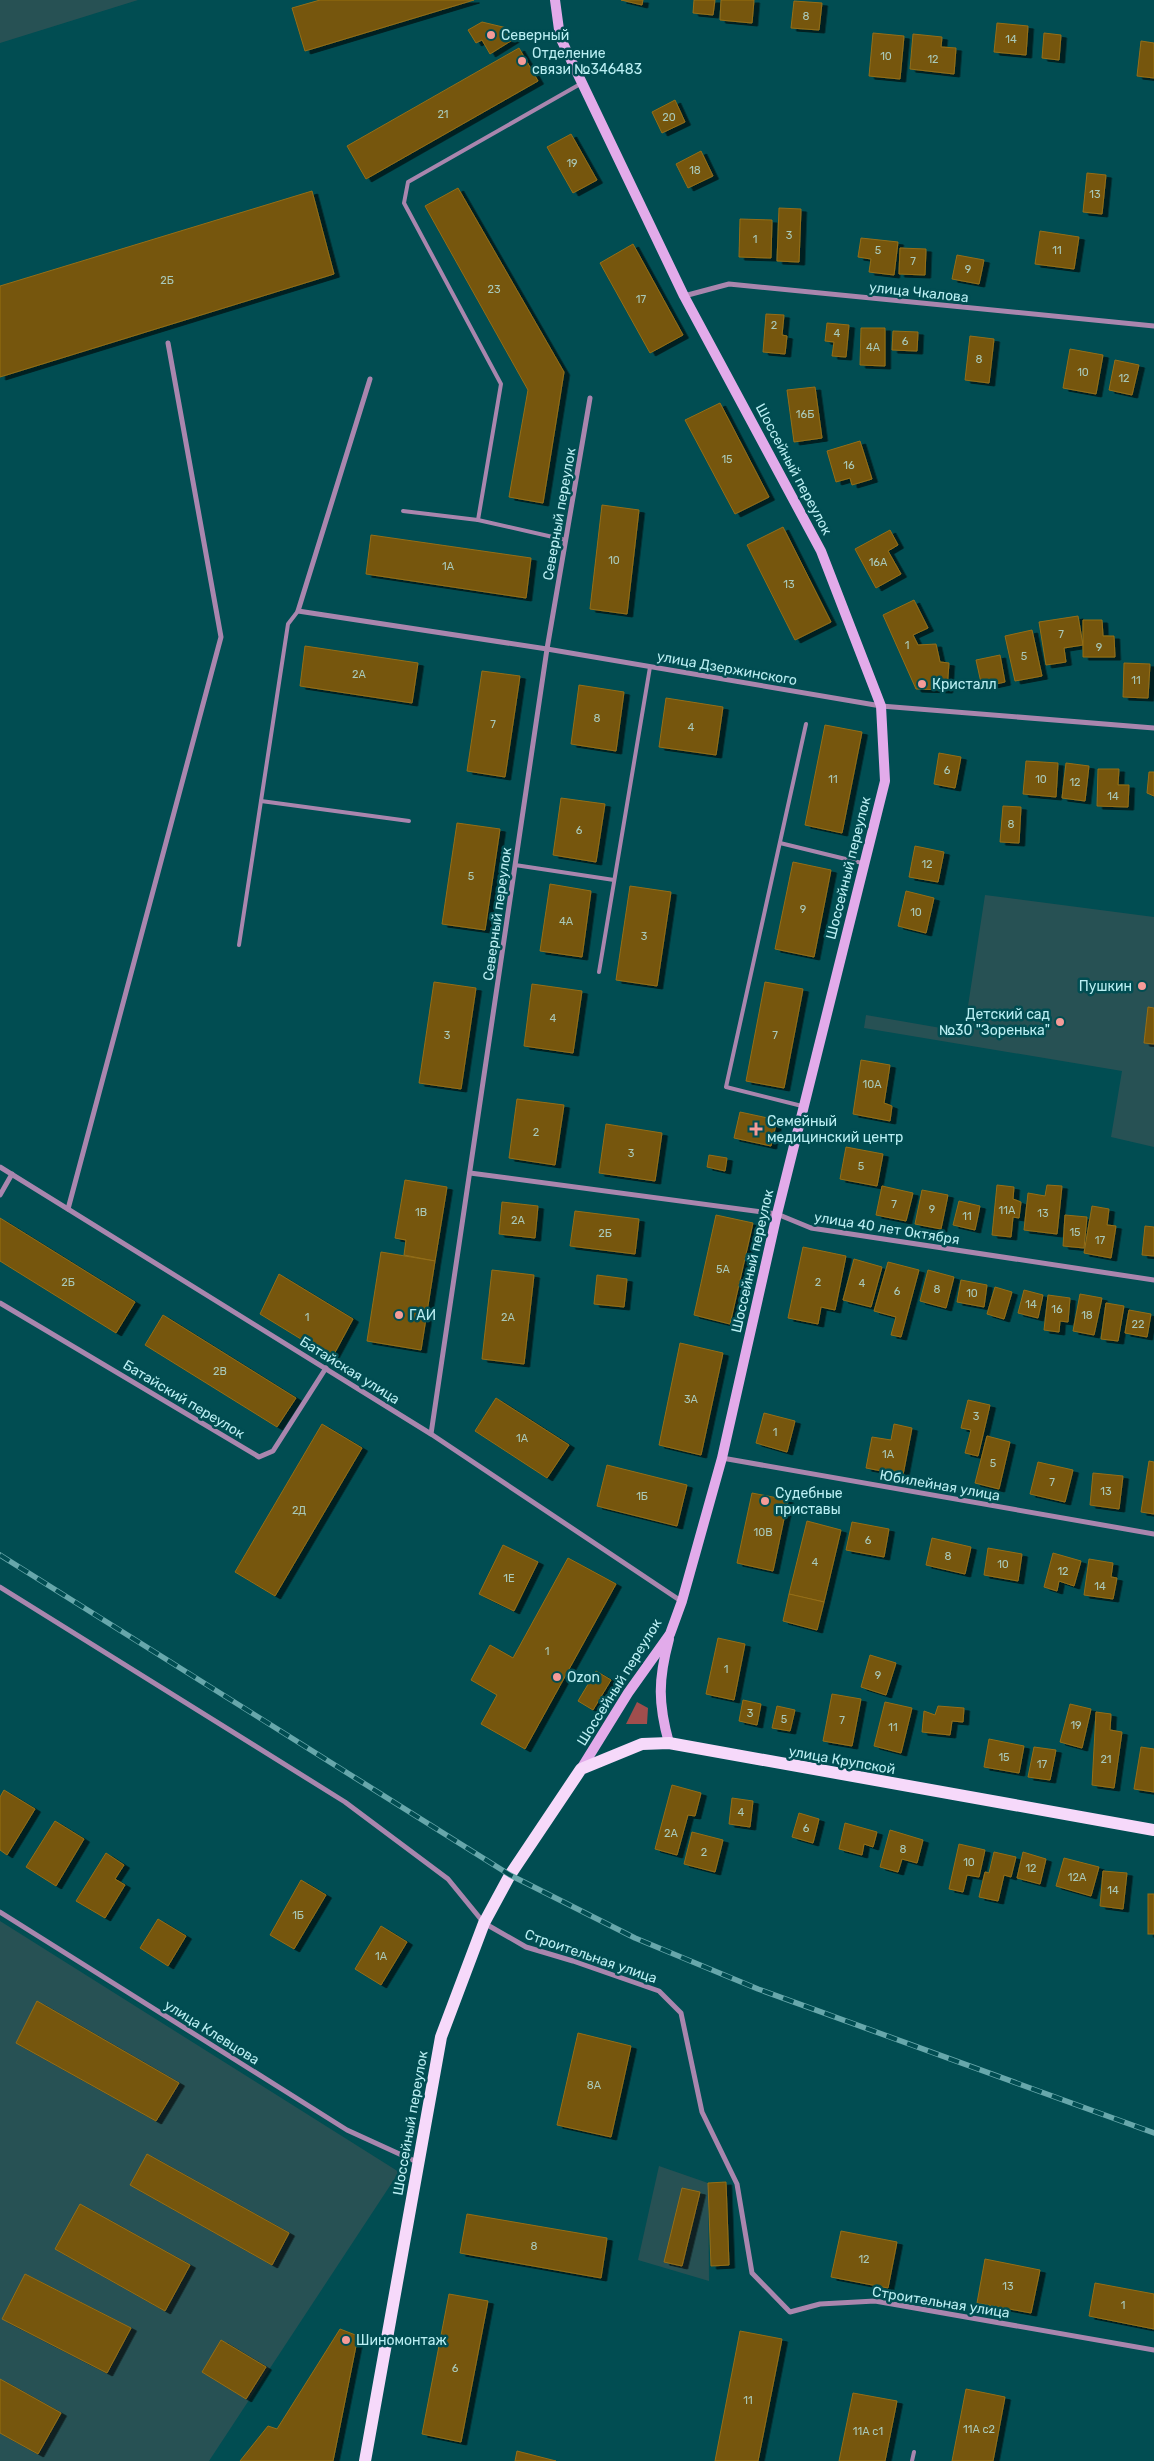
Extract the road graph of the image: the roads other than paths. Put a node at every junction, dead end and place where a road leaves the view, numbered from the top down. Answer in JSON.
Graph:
{"nodes":[{"id":1,"x":555,"y":0,"type":"edge"},
{"id":2,"x":582,"y":83,"type":"junction"},
{"id":3,"x":684,"y":296,"type":"junction"},
{"id":4,"x":1154,"y":326,"type":"edge"},
{"id":5,"x":168,"y":343,"type":"dead end"},
{"id":6,"x":370,"y":379,"type":"dead end"},
{"id":7,"x":590,"y":398,"type":"dead end"},
{"id":8,"x":403,"y":511,"type":"dead end"},
{"id":9,"x":478,"y":520,"type":"junction"},
{"id":10,"x":566,"y":540,"type":"junction"},
{"id":11,"x":298,"y":611,"type":"junction"},
{"id":12,"x":547,"y":649,"type":"junction"},
{"id":13,"x":650,"y":666,"type":"junction"},
{"id":14,"x":881,"y":706,"type":"junction"},
{"id":15,"x":806,"y":724,"type":"dead end"},
{"id":16,"x":1154,"y":728,"type":"edge"},
{"id":17,"x":261,"y":801,"type":"junction"},
{"id":18,"x":409,"y":821,"type":"dead end"},
{"id":19,"x":780,"y":843,"type":"junction"},
{"id":20,"x":865,"y":864,"type":"junction"},
{"id":21,"x":515,"y":865,"type":"junction"},
{"id":22,"x":614,"y":880,"type":"junction"},
{"id":23,"x":238,"y":945,"type":"dead end"},
{"id":24,"x":599,"y":972,"type":"dead end"},
{"id":25,"x":804,"y":1107,"type":"junction"},
{"id":26,"x":0,"y":1167,"type":"edge"},
{"id":27,"x":470,"y":1173,"type":"junction"},
{"id":28,"x":12,"y":1174,"type":"junction"},
{"id":29,"x":0,"y":1195,"type":"edge"},
{"id":30,"x":68,"y":1209,"type":"junction"},
{"id":31,"x":778,"y":1214,"type":"junction"},
{"id":32,"x":1154,"y":1280,"type":"edge"},
{"id":33,"x":0,"y":1303,"type":"edge"},
{"id":34,"x":326,"y":1368,"type":"junction"},
{"id":35,"x":431,"y":1434,"type":"junction"},
{"id":36,"x":722,"y":1458,"type":"junction"},
{"id":37,"x":1154,"y":1534,"type":"edge"},
{"id":38,"x":0,"y":1587,"type":"edge"},
{"id":39,"x":682,"y":1601,"type":"junction"},
{"id":40,"x":670,"y":1634,"type":"junction"},
{"id":41,"x":669,"y":1744,"type":"junction"},
{"id":42,"x":581,"y":1769,"type":"junction"},
{"id":43,"x":1154,"y":1830,"type":"edge"},
{"id":44,"x":0,"y":1912,"type":"edge"},
{"id":45,"x":484,"y":1923,"type":"junction"},
{"id":46,"x":418,"y":2162,"type":"junction"},
{"id":47,"x":1154,"y":2350,"type":"edge"},
{"id":48,"x":914,"y":2452,"type":"dead end"},
{"id":49,"x":365,"y":2461,"type":"edge"},
{"id":50,"x":912,"y":2461,"type":"edge"}],
"edges":[{"from":1,"to":2,"type":"main road","name":"Шоссейный переулок"},
{"from":2,"to":3,"type":"main road","name":"Шоссейный переулок"},
{"from":2,"to":9,"type":"lane"},
{"from":3,"to":4,"type":"street","name":"улица Чкалова"},
{"from":3,"to":14,"type":"main road","name":"Шоссейный переулок"},
{"from":5,"to":30,"type":"street"},
{"from":6,"to":11,"type":"street"},
{"from":7,"to":10,"type":"street","name":"Северный переулок"},
{"from":8,"to":9,"type":"lane"},
{"from":9,"to":10,"type":"lane"},
{"from":10,"to":12,"type":"street","name":"Северный переулок"},
{"from":11,"to":12,"type":"street","name":"улица Дзержинского"},
{"from":11,"to":17,"type":"lane"},
{"from":12,"to":13,"type":"street","name":"улица Дзержинского"},
{"from":12,"to":21,"type":"street","name":"Северный переулок"},
{"from":13,"to":14,"type":"street","name":"улица Дзержинского"},
{"from":13,"to":22,"type":"lane"},
{"from":14,"to":16,"type":"street","name":"улица Дзержинского"},
{"from":14,"to":20,"type":"main road","name":"Шоссейный переулок"},
{"from":15,"to":19,"type":"lane"},
{"from":17,"to":18,"type":"lane"},
{"from":17,"to":23,"type":"lane"},
{"from":19,"to":20,"type":"lane"},
{"from":19,"to":25,"type":"lane"},
{"from":20,"to":25,"type":"main road","name":"Шоссейный переулок"},
{"from":21,"to":22,"type":"lane"},
{"from":21,"to":27,"type":"street","name":"Северный переулок"},
{"from":22,"to":24,"type":"lane"},
{"from":25,"to":31,"type":"main road","name":"Шоссейный переулок"},
{"from":26,"to":28,"type":"street","name":"Батайская улица"},
{"from":27,"to":31,"type":"street","name":"улица 40 лет Октября"},
{"from":27,"to":35,"type":"street","name":"Северный переулок"},
{"from":28,"to":29,"type":"street"},
{"from":28,"to":30,"type":"street","name":"Батайская улица"},
{"from":30,"to":34,"type":"street","name":"Батайская улица"},
{"from":31,"to":32,"type":"street","name":"улица 40 лет Октября"},
{"from":31,"to":36,"type":"main road","name":"Шоссейный переулок"},
{"from":33,"to":34,"type":"street","name":"Батайский переулок"},
{"from":34,"to":35,"type":"street","name":"Батайская улица"},
{"from":35,"to":39,"type":"street","name":"Батайская улица"},
{"from":36,"to":37,"type":"street","name":"Юбилейная улица"},
{"from":36,"to":39,"type":"main road","name":"Шоссейный переулок"},
{"from":38,"to":45,"type":"street"},
{"from":39,"to":40,"type":"main road","name":"Шоссейный переулок"},
{"from":40,"to":41,"type":"main road"},
{"from":40,"to":42,"type":"main road","name":"Шоссейный переулок"},
{"from":41,"to":42,"type":"main road","name":"улица Крупской"},
{"from":41,"to":43,"type":"main road","name":"улица Крупской"},
{"from":42,"to":45,"type":"main road","name":"Шоссейный переулок"},
{"from":44,"to":46,"type":"street","name":"улица Клевцова"},
{"from":45,"to":46,"type":"main road","name":"Шоссейный переулок"},
{"from":45,"to":47,"type":"street","name":"Строительная улица"},
{"from":46,"to":49,"type":"main road","name":"Шоссейный переулок"},
{"from":48,"to":50,"type":"lane"}]}
